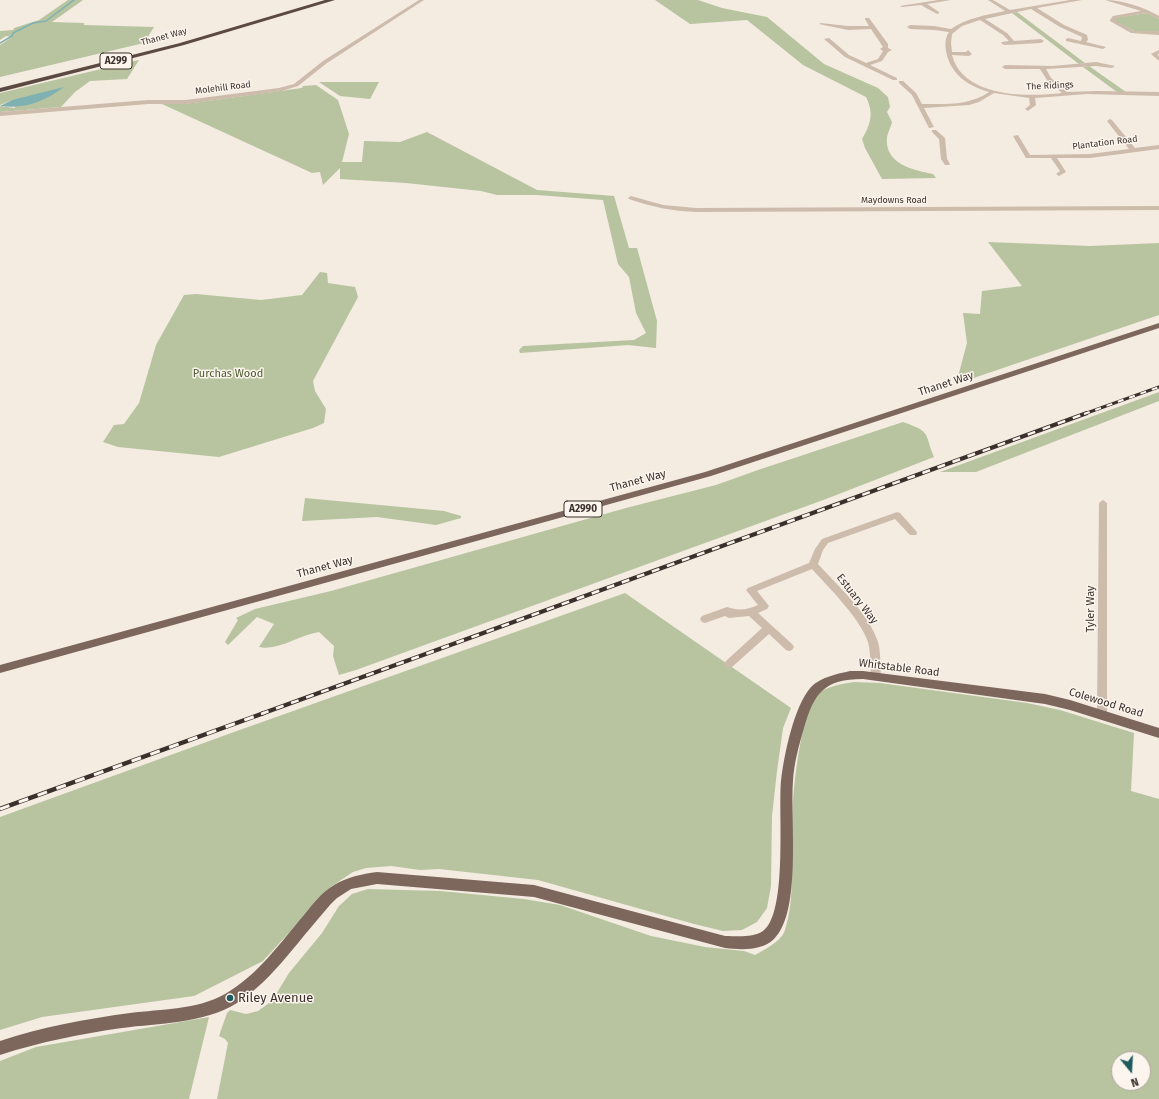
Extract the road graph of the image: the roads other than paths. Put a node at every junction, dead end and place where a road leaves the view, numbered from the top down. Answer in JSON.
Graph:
{"nodes":[{"id":1,"x":319,"y":0,"type":"edge"},
{"id":2,"x":332,"y":0,"type":"edge"},
{"id":3,"x":422,"y":0,"type":"edge"},
{"id":4,"x":949,"y":0,"type":"edge"},
{"id":5,"x":990,"y":0,"type":"edge"},
{"id":6,"x":1080,"y":0,"type":"edge"},
{"id":7,"x":1107,"y":0,"type":"edge"},
{"id":8,"x":923,"y":4,"type":"junction"},
{"id":9,"x":902,"y":6,"type":"dead end"},
{"id":10,"x":1033,"y":8,"type":"junction"},
{"id":11,"x":1147,"y":11,"type":"junction"},
{"id":12,"x":933,"y":12,"type":"dead end"},
{"id":13,"x":1010,"y":12,"type":"junction"},
{"id":14,"x":980,"y":18,"type":"junction"},
{"id":15,"x":1159,"y":18,"type":"edge"},
{"id":16,"x":868,"y":19,"type":"dead end"},
{"id":17,"x":821,"y":24,"type":"dead end"},
{"id":18,"x":836,"y":26,"type":"junction"},
{"id":19,"x":873,"y":27,"type":"junction"},
{"id":20,"x":910,"y":27,"type":"dead end"},
{"id":21,"x":830,"y":30,"type":"dead end"},
{"id":22,"x":951,"y":31,"type":"junction"},
{"id":23,"x":1159,"y":33,"type":"edge"},
{"id":24,"x":827,"y":39,"type":"dead end"},
{"id":25,"x":1068,"y":40,"type":"dead end"},
{"id":26,"x":1004,"y":43,"type":"dead end"},
{"id":27,"x":1013,"y":43,"type":"junction"},
{"id":28,"x":1038,"y":43,"type":"dead end"},
{"id":29,"x":1082,"y":43,"type":"junction"},
{"id":30,"x":845,"y":46,"type":"dead end"},
{"id":31,"x":836,"y":47,"type":"junction"},
{"id":32,"x":1104,"y":47,"type":"dead end"},
{"id":33,"x":968,"y":52,"type":"dead end"},
{"id":34,"x":1159,"y":52,"type":"edge"},
{"id":35,"x":950,"y":53,"type":"junction"},
{"id":36,"x":1159,"y":59,"type":"edge"},
{"id":37,"x":866,"y":65,"type":"junction"},
{"id":38,"x":1112,"y":66,"type":"dead end"},
{"id":39,"x":1005,"y":67,"type":"dead end"},
{"id":40,"x":1042,"y":68,"type":"junction"},
{"id":41,"x":0,"y":85,"type":"edge"},
{"id":42,"x":0,"y":90,"type":"edge"},
{"id":43,"x":994,"y":91,"type":"junction"},
{"id":44,"x":1066,"y":94,"type":"junction"},
{"id":45,"x":1159,"y":94,"type":"edge"},
{"id":46,"x":1032,"y":97,"type":"junction"},
{"id":47,"x":921,"y":106,"type":"junction"},
{"id":48,"x":1036,"y":112,"type":"dead end"},
{"id":49,"x":0,"y":114,"type":"edge"},
{"id":50,"x":1110,"y":121,"type":"dead end"},
{"id":51,"x":1016,"y":136,"type":"dead end"},
{"id":52,"x":1159,"y":147,"type":"edge"},
{"id":53,"x":1133,"y":150,"type":"junction"},
{"id":54,"x":1053,"y":157,"type":"junction"},
{"id":55,"x":955,"y":164,"type":"dead end"},
{"id":56,"x":1059,"y":174,"type":"dead end"},
{"id":57,"x":631,"y":198,"type":"dead end"},
{"id":58,"x":1159,"y":208,"type":"edge"},
{"id":59,"x":1159,"y":325,"type":"edge"},
{"id":60,"x":1103,"y":503,"type":"dead end"},
{"id":61,"x":913,"y":533,"type":"dead end"},
{"id":62,"x":813,"y":565,"type":"junction"},
{"id":63,"x":751,"y":612,"type":"junction"},
{"id":64,"x":705,"y":619,"type":"dead end"},
{"id":65,"x":768,"y":629,"type":"junction"},
{"id":66,"x":789,"y":647,"type":"dead end"},
{"id":67,"x":729,"y":664,"type":"dead end"},
{"id":68,"x":0,"y":669,"type":"edge"},
{"id":69,"x":876,"y":676,"type":"junction"},
{"id":70,"x":1045,"y":699,"type":"joint"},
{"id":71,"x":1102,"y":714,"type":"junction"},
{"id":72,"x":1159,"y":733,"type":"edge"},
{"id":73,"x":0,"y":1048,"type":"edge"}],
"edges":[{"from":1,"to":41,"type":"highway","name":"Thanet Way","number":"A299"},
{"from":2,"to":42,"type":"highway","name":"Thanet Way","number":"A299"},
{"from":3,"to":49,"type":"street","name":"Molehill Road"},
{"from":4,"to":8,"type":"street"},
{"from":5,"to":13,"type":"street"},
{"from":6,"to":10,"type":"street"},
{"from":7,"to":11,"type":"street"},
{"from":8,"to":9,"type":"street"},
{"from":8,"to":12,"type":"street"},
{"from":10,"to":13,"type":"street"},
{"from":10,"to":29,"type":"street"},
{"from":11,"to":15,"type":"street"},
{"from":11,"to":23,"type":"street"},
{"from":13,"to":14,"type":"street"},
{"from":14,"to":22,"type":"street"},
{"from":14,"to":27,"type":"street"},
{"from":16,"to":19,"type":"street"},
{"from":17,"to":18,"type":"street"},
{"from":18,"to":19,"type":"street"},
{"from":18,"to":21,"type":"street"},
{"from":19,"to":37,"type":"street"},
{"from":20,"to":22,"type":"street"},
{"from":22,"to":35,"type":"street","name":"The Ridings"},
{"from":24,"to":31,"type":"street"},
{"from":25,"to":29,"type":"street"},
{"from":26,"to":27,"type":"street"},
{"from":27,"to":28,"type":"street"},
{"from":29,"to":32,"type":"street"},
{"from":30,"to":31,"type":"street"},
{"from":31,"to":37,"type":"street"},
{"from":33,"to":35,"type":"street"},
{"from":34,"to":36,"type":"street"},
{"from":35,"to":43,"type":"street","name":"The Ridings"},
{"from":37,"to":47,"type":"street"},
{"from":38,"to":40,"type":"street"},
{"from":39,"to":40,"type":"street"},
{"from":40,"to":44,"type":"street"},
{"from":43,"to":46,"type":"street","name":"The Ridings"},
{"from":43,"to":47,"type":"street"},
{"from":44,"to":45,"type":"street","name":"The Ridings"},
{"from":44,"to":46,"type":"street","name":"The Ridings"},
{"from":46,"to":48,"type":"street"},
{"from":47,"to":55,"type":"street"},
{"from":50,"to":53,"type":"street"},
{"from":51,"to":54,"type":"street","name":"Plantation Road"},
{"from":52,"to":53,"type":"street","name":"Plantation Road"},
{"from":53,"to":54,"type":"street","name":"Plantation Road"},
{"from":54,"to":56,"type":"street"},
{"from":57,"to":58,"type":"street","name":"Maydowns Road"},
{"from":59,"to":68,"type":"main road","name":"Thanet Way","number":"A2990"},
{"from":60,"to":71,"type":"street","name":"Tyler Way"},
{"from":61,"to":62,"type":"street"},
{"from":62,"to":63,"type":"street"},
{"from":62,"to":69,"type":"street","name":"Estuary Way"},
{"from":63,"to":64,"type":"street"},
{"from":63,"to":65,"type":"street"},
{"from":65,"to":66,"type":"street"},
{"from":65,"to":67,"type":"street"},
{"from":69,"to":70,"type":"main road","name":"Whitstable Road"},
{"from":69,"to":73,"type":"main road","name":"Whitstable Road"},
{"from":70,"to":71,"type":"main road","name":"Colewood Road"},
{"from":71,"to":72,"type":"main road","name":"Colewood Road"}]}
